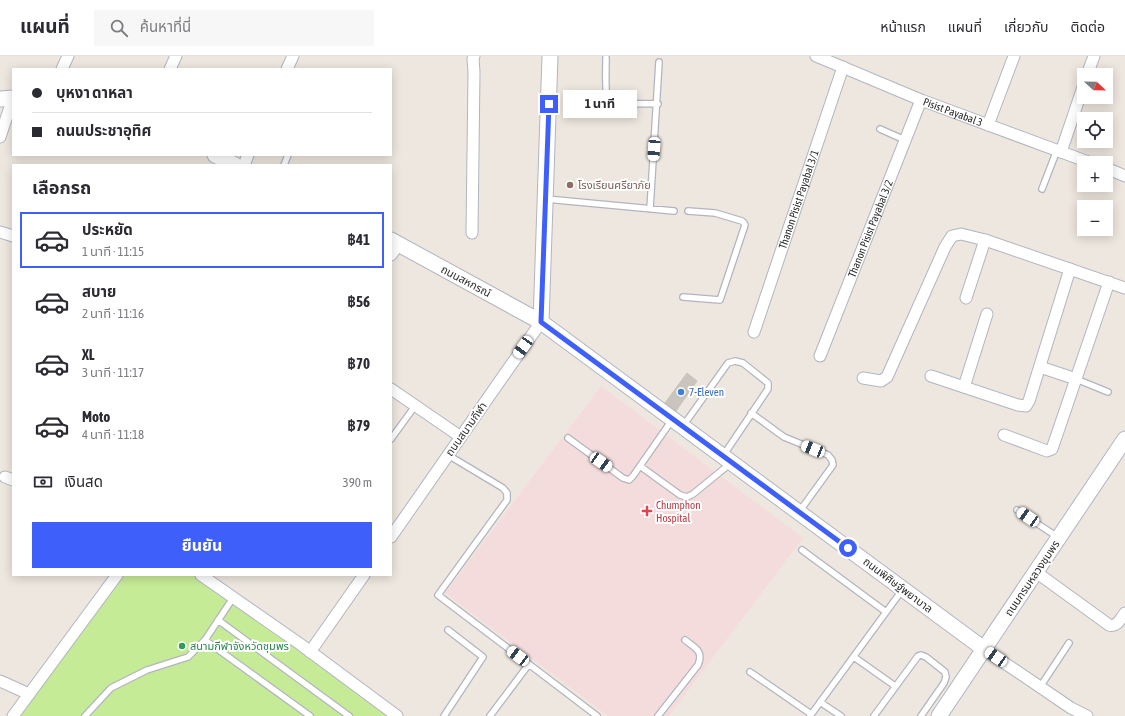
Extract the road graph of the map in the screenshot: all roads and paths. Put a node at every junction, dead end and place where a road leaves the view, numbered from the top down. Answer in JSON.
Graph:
{"nodes":[{"id":1,"x":68,"y":56,"type":"edge"},
{"id":2,"x":176,"y":56,"type":"edge"},
{"id":3,"x":293,"y":56,"type":"edge"},
{"id":4,"x":474,"y":56,"type":"edge"},
{"id":5,"x":550,"y":56,"type":"edge"},
{"id":6,"x":816,"y":56,"type":"edge"},
{"id":7,"x":1014,"y":56,"type":"edge"},
{"id":8,"x":1094,"y":56,"type":"edge"},
{"id":9,"x":606,"y":58,"type":"dead end"},
{"id":10,"x":659,"y":62,"type":"dead end"},
{"id":11,"x":844,"y":67,"type":"junction"},
{"id":12,"x":62,"y":68,"type":"edge"},
{"id":13,"x":170,"y":68,"type":"edge"},
{"id":14,"x":287,"y":68,"type":"edge"},
{"id":15,"x":1090,"y":68,"type":"edge"},
{"id":16,"x":12,"y":98,"type":"edge"},
{"id":17,"x":0,"y":99,"type":"edge"},
{"id":18,"x":921,"y":100,"type":"junction"},
{"id":19,"x":12,"y":101,"type":"edge"},
{"id":20,"x":1077,"y":103,"type":"edge"},
{"id":21,"x":658,"y":104,"type":"junction"},
{"id":22,"x":988,"y":125,"type":"junction"},
{"id":23,"x":880,"y":129,"type":"dead end"},
{"id":24,"x":0,"y":137,"type":"edge"},
{"id":25,"x":905,"y":140,"type":"junction"},
{"id":26,"x":1059,"y":151,"type":"junction"},
{"id":27,"x":217,"y":156,"type":"edge"},
{"id":28,"x":1077,"y":158,"type":"edge"},
{"id":29,"x":233,"y":164,"type":"edge"},
{"id":30,"x":1113,"y":171,"type":"edge"},
{"id":31,"x":1125,"y":176,"type":"edge"},
{"id":32,"x":1042,"y":189,"type":"dead end"},
{"id":33,"x":546,"y":199,"type":"junction"},
{"id":34,"x":650,"y":209,"type":"junction"},
{"id":35,"x":674,"y":211,"type":"dead end"},
{"id":36,"x":688,"y":211,"type":"dead end"},
{"id":37,"x":0,"y":232,"type":"edge"},
{"id":38,"x":472,"y":233,"type":"dead end"},
{"id":39,"x":12,"y":236,"type":"edge"},
{"id":40,"x":985,"y":240,"type":"junction"},
{"id":41,"x":394,"y":247,"type":"edge"},
{"id":42,"x":1070,"y":269,"type":"junction"},
{"id":43,"x":1109,"y":282,"type":"junction"},
{"id":44,"x":1125,"y":288,"type":"edge"},
{"id":45,"x":683,"y":297,"type":"dead end"},
{"id":46,"x":966,"y":298,"type":"dead end"},
{"id":47,"x":987,"y":314,"type":"dead end"},
{"id":48,"x":541,"y":322,"type":"junction"},
{"id":49,"x":754,"y":332,"type":"dead end"},
{"id":50,"x":820,"y":356,"type":"dead end"},
{"id":51,"x":1040,"y":367,"type":"junction"},
{"id":52,"x":931,"y":376,"type":"dead end"},
{"id":53,"x":863,"y":378,"type":"dead end"},
{"id":54,"x":1076,"y":379,"type":"junction"},
{"id":55,"x":964,"y":387,"type":"junction"},
{"id":56,"x":392,"y":390,"type":"edge"},
{"id":57,"x":1108,"y":392,"type":"dead end"},
{"id":58,"x":415,"y":406,"type":"junction"},
{"id":59,"x":751,"y":413,"type":"junction"},
{"id":60,"x":678,"y":422,"type":"junction"},
{"id":61,"x":1004,"y":435,"type":"dead end"},
{"id":62,"x":461,"y":437,"type":"junction"},
{"id":63,"x":392,"y":438,"type":"edge"},
{"id":64,"x":568,"y":438,"type":"dead end"},
{"id":65,"x":1125,"y":439,"type":"edge"},
{"id":66,"x":448,"y":455,"type":"junction"},
{"id":67,"x":727,"y":459,"type":"junction"},
{"id":68,"x":640,"y":466,"type":"junction"},
{"id":69,"x":1017,"y":510,"type":"dead end"},
{"id":70,"x":799,"y":512,"type":"junction"},
{"id":71,"x":392,"y":536,"type":"edge"},
{"id":72,"x":1059,"y":538,"type":"junction"},
{"id":73,"x":802,"y":550,"type":"dead end"},
{"id":74,"x":1036,"y":572,"type":"junction"},
{"id":75,"x":116,"y":576,"type":"edge"},
{"id":76,"x":201,"y":576,"type":"edge"},
{"id":77,"x":363,"y":576,"type":"edge"},
{"id":78,"x":903,"y":589,"type":"junction"},
{"id":79,"x":234,"y":598,"type":"junction"},
{"id":80,"x":886,"y":612,"type":"junction"},
{"id":81,"x":1125,"y":613,"type":"edge"},
{"id":82,"x":218,"y":620,"type":"junction"},
{"id":83,"x":448,"y":630,"type":"dead end"},
{"id":84,"x":205,"y":640,"type":"junction"},
{"id":85,"x":685,"y":640,"type":"dead end"},
{"id":86,"x":1069,"y":643,"type":"dead end"},
{"id":87,"x":984,"y":649,"type":"junction"},
{"id":88,"x":310,"y":652,"type":"junction"},
{"id":89,"x":854,"y":657,"type":"junction"},
{"id":90,"x":529,"y":664,"type":"junction"},
{"id":91,"x":750,"y":672,"type":"dead end"},
{"id":92,"x":0,"y":681,"type":"edge"},
{"id":93,"x":894,"y":686,"type":"junction"},
{"id":94,"x":1040,"y":687,"type":"junction"},
{"id":95,"x":29,"y":694,"type":"junction"},
{"id":96,"x":820,"y":702,"type":"junction"},
{"id":97,"x":811,"y":715,"type":"edge"},
{"id":98,"x":13,"y":716,"type":"edge"},
{"id":99,"x":84,"y":716,"type":"edge"},
{"id":100,"x":310,"y":716,"type":"edge"},
{"id":101,"x":349,"y":716,"type":"edge"},
{"id":102,"x":397,"y":716,"type":"edge"},
{"id":103,"x":444,"y":716,"type":"edge"},
{"id":104,"x":490,"y":716,"type":"edge"},
{"id":105,"x":597,"y":716,"type":"edge"},
{"id":106,"x":658,"y":716,"type":"edge"},
{"id":107,"x":841,"y":716,"type":"edge"},
{"id":108,"x":874,"y":716,"type":"edge"},
{"id":109,"x":920,"y":716,"type":"edge"},
{"id":110,"x":939,"y":716,"type":"edge"},
{"id":111,"x":1087,"y":716,"type":"edge"}],
"edges":[{"from":1,"to":12,"type":"street"},
{"from":2,"to":13,"type":"street"},
{"from":3,"to":14,"type":"street"},
{"from":4,"to":38,"type":"street"},
{"from":5,"to":33,"type":"street"},
{"from":6,"to":11,"type":"street","name":"Pisist Payabal 3"},
{"from":7,"to":22,"type":"street"},
{"from":8,"to":15,"type":"street"},
{"from":9,"to":21,"type":"lane"},
{"from":10,"to":21,"type":"lane"},
{"from":11,"to":18,"type":"street","name":"Pisist Payabal 3"},
{"from":11,"to":49,"type":"street","name":"Thanon Pisist Payabal 3/1"},
{"from":16,"to":17,"type":"street"},
{"from":18,"to":22,"type":"street","name":"Pisist Payabal 3"},
{"from":18,"to":25,"type":"street","name":"Thanon Pisist Payabal 3/2"},
{"from":19,"to":24,"type":"street"},
{"from":20,"to":26,"type":"street"},
{"from":21,"to":34,"type":"lane"},
{"from":22,"to":26,"type":"street","name":"Pisist Payabal 3"},
{"from":23,"to":25,"type":"lane"},
{"from":25,"to":50,"type":"street","name":"Thanon Pisist Payabal 3/2"},
{"from":26,"to":28,"type":"street","name":"Pisist Payabal 3"},
{"from":26,"to":32,"type":"lane"},
{"from":27,"to":29,"type":"street"},
{"from":30,"to":31,"type":"street"},
{"from":33,"to":34,"type":"lane"},
{"from":33,"to":48,"type":"street"},
{"from":34,"to":35,"type":"lane"},
{"from":36,"to":45,"type":"lane"},
{"from":37,"to":39,"type":"street"},
{"from":40,"to":42,"type":"street"},
{"from":40,"to":46,"type":"street"},
{"from":40,"to":53,"type":"street"},
{"from":41,"to":48,"type":"street","name":"ถนนสหกรณ์"},
{"from":42,"to":43,"type":"street"},
{"from":42,"to":51,"type":"street"},
{"from":43,"to":44,"type":"street"},
{"from":43,"to":54,"type":"street"},
{"from":47,"to":55,"type":"street"},
{"from":48,"to":60,"type":"street","name":"ถนนพิศิษฐ์พยาบาล"},
{"from":48,"to":62,"type":"street","name":"ถนนสนามกีฬา"},
{"from":51,"to":54,"type":"street"},
{"from":51,"to":55,"type":"street"},
{"from":52,"to":55,"type":"street"},
{"from":54,"to":57,"type":"lane"},
{"from":54,"to":61,"type":"street"},
{"from":56,"to":58,"type":"street"},
{"from":58,"to":62,"type":"street"},
{"from":58,"to":63,"type":"lane"},
{"from":59,"to":60,"type":"lane"},
{"from":59,"to":67,"type":"lane"},
{"from":59,"to":70,"type":"lane"},
{"from":60,"to":67,"type":"street","name":"ถนนพิศิษฐ์พยาบาล"},
{"from":60,"to":68,"type":"lane"},
{"from":62,"to":66,"type":"street","name":"ถนนสนามกีฬา"},
{"from":64,"to":68,"type":"lane"},
{"from":65,"to":72,"type":"street","name":"ถนนกรมหลวงชุมพร"},
{"from":66,"to":71,"type":"street","name":"ถนนสนามกีฬา"},
{"from":66,"to":90,"type":"lane"},
{"from":67,"to":68,"type":"lane"},
{"from":67,"to":70,"type":"street","name":"ถนนพิศิษฐ์พยาบาล"},
{"from":69,"to":72,"type":"lane"},
{"from":70,"to":78,"type":"street","name":"ถนนพิศิษฐ์พยาบาล"},
{"from":72,"to":74,"type":"street","name":"ถนนกรมหลวงชุมพร"},
{"from":73,"to":80,"type":"lane"},
{"from":74,"to":81,"type":"street"},
{"from":74,"to":87,"type":"street","name":"ถนนกรมหลวงชุมพร"},
{"from":75,"to":95,"type":"street"},
{"from":76,"to":79,"type":"street"},
{"from":77,"to":88,"type":"street"},
{"from":78,"to":80,"type":"lane"},
{"from":78,"to":87,"type":"street","name":"ถนนพิศิษฐ์พยาบาล"},
{"from":79,"to":82,"type":"lane"},
{"from":79,"to":88,"type":"street"},
{"from":80,"to":89,"type":"lane"},
{"from":82,"to":84,"type":"lane"},
{"from":82,"to":101,"type":"lane"},
{"from":83,"to":103,"type":"lane"},
{"from":84,"to":99,"type":"lane"},
{"from":84,"to":100,"type":"lane"},
{"from":85,"to":106,"type":"lane"},
{"from":86,"to":94,"type":"lane"},
{"from":87,"to":94,"type":"street"},
{"from":87,"to":110,"type":"street","name":"ถนนกรมหลวงชุมพร"},
{"from":88,"to":102,"type":"street"},
{"from":89,"to":93,"type":"lane"},
{"from":89,"to":96,"type":"lane"},
{"from":90,"to":104,"type":"lane"},
{"from":90,"to":105,"type":"lane"},
{"from":91,"to":97,"type":"lane"},
{"from":92,"to":95,"type":"street"},
{"from":93,"to":108,"type":"lane"},
{"from":93,"to":109,"type":"lane"},
{"from":94,"to":111,"type":"street"},
{"from":95,"to":98,"type":"street"},
{"from":96,"to":97,"type":"lane"},
{"from":96,"to":107,"type":"lane"}]}
